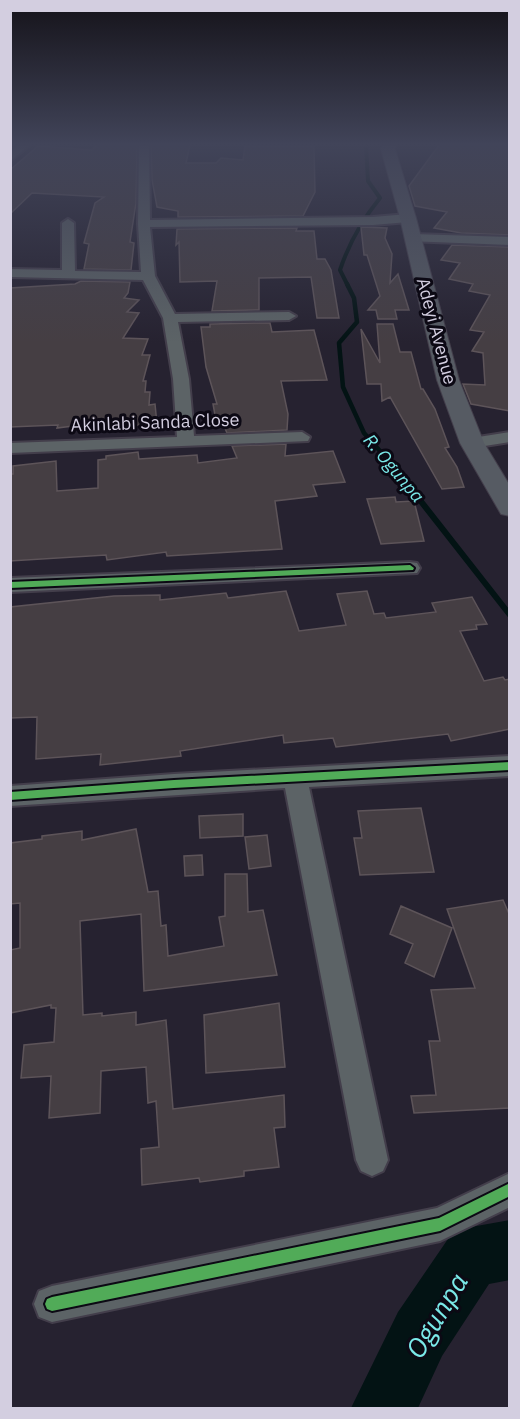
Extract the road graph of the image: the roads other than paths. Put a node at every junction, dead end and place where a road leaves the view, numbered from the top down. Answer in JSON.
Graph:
{"nodes":[{"id":1,"x":144,"y":211,"type":"edge"},
{"id":2,"x":405,"y":211,"type":"edge"},
{"id":3,"x":68,"y":223,"type":"dead end"},
{"id":4,"x":144,"y":224,"type":"junction"},
{"id":5,"x":410,"y":228,"type":"junction"},
{"id":6,"x":510,"y":241,"type":"edge"},
{"id":7,"x":10,"y":273,"type":"edge"},
{"id":8,"x":69,"y":273,"type":"junction"},
{"id":9,"x":148,"y":276,"type":"junction"},
{"id":10,"x":289,"y":316,"type":"dead end"},
{"id":11,"x":170,"y":318,"type":"junction"},
{"id":12,"x":302,"y":437,"type":"dead end"},
{"id":13,"x":510,"y":437,"type":"edge"},
{"id":14,"x":186,"y":440,"type":"junction"},
{"id":15,"x":472,"y":443,"type":"junction"},
{"id":16,"x":10,"y":448,"type":"edge"},
{"id":17,"x":510,"y":508,"type":"edge"},
{"id":18,"x":410,"y":568,"type":"dead end"},
{"id":19,"x":10,"y":585,"type":"edge"},
{"id":20,"x":510,"y":766,"type":"edge"},
{"id":21,"x":295,"y":777,"type":"junction"},
{"id":22,"x":10,"y":796,"type":"edge"},
{"id":23,"x":372,"y":1160,"type":"dead end"},
{"id":24,"x":510,"y":1189,"type":"edge"},
{"id":25,"x":51,"y":1304,"type":"dead end"}],
"edges":[{"from":1,"to":4,"type":"street"},
{"from":2,"to":5,"type":"street","name":"Adeyi Avenue"},
{"from":3,"to":8,"type":"street"},
{"from":4,"to":5,"type":"street"},
{"from":4,"to":9,"type":"street"},
{"from":5,"to":6,"type":"street"},
{"from":5,"to":15,"type":"street","name":"Adeyi Avenue"},
{"from":7,"to":8,"type":"street"},
{"from":8,"to":9,"type":"street"},
{"from":9,"to":11,"type":"street"},
{"from":10,"to":11,"type":"street"},
{"from":11,"to":14,"type":"street"},
{"from":12,"to":14,"type":"street","name":"Akinlabi Sanda Close"},
{"from":13,"to":15,"type":"street"},
{"from":14,"to":16,"type":"street","name":"Akinlabi Sanda Close"},
{"from":15,"to":17,"type":"street","name":"Adeyi Avenue"},
{"from":18,"to":19,"type":"street"},
{"from":20,"to":21,"type":"street"},
{"from":21,"to":22,"type":"street"},
{"from":21,"to":23,"type":"street"},
{"from":24,"to":25,"type":"street"}]}
